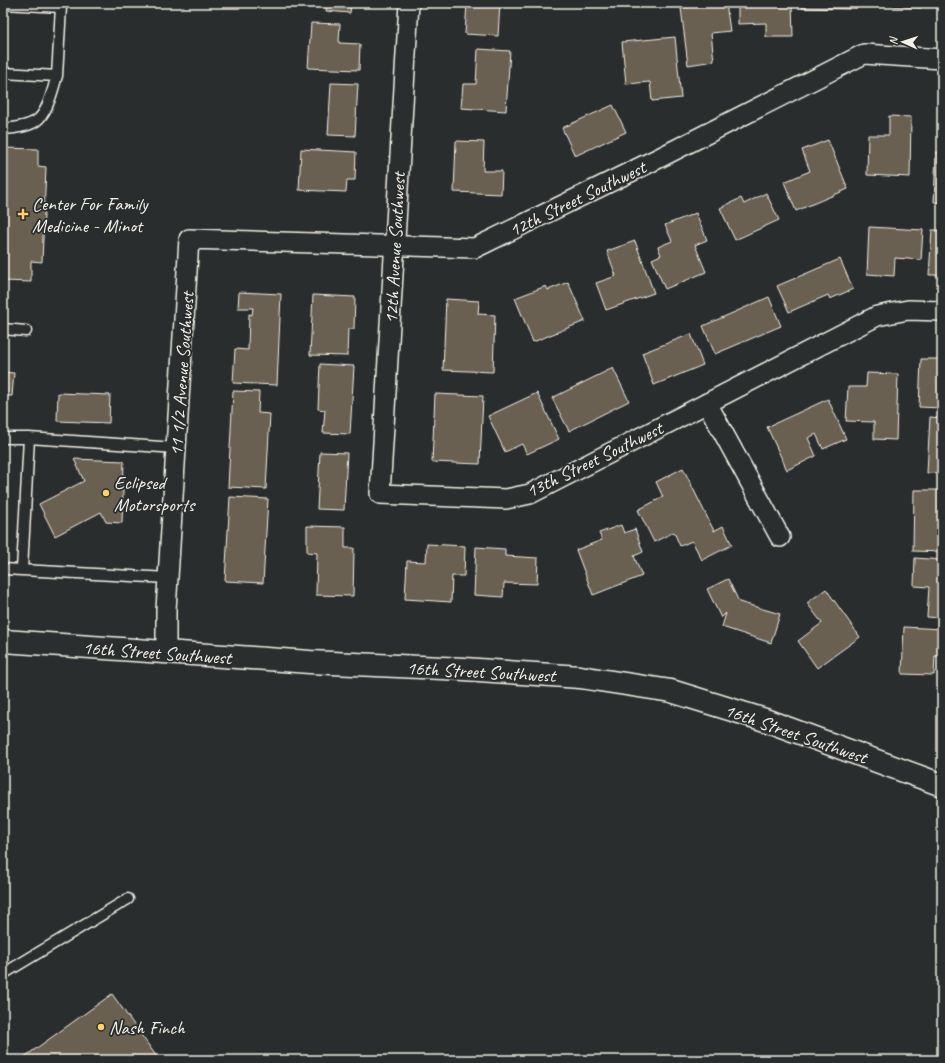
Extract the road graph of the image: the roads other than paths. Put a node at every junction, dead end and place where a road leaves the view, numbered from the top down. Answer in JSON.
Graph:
{"nodes":[{"id":1,"x":409,"y":3,"type":"edge"},
{"id":2,"x":3,"y":4,"type":"edge"},
{"id":3,"x":942,"y":59,"type":"edge"},
{"id":4,"x":3,"y":73,"type":"edge"},
{"id":5,"x":57,"y":76,"type":"junction"},
{"id":6,"x":3,"y":129,"type":"edge"},
{"id":7,"x":189,"y":239,"type":"joint"},
{"id":8,"x":394,"y":245,"type":"junction"},
{"id":9,"x":942,"y":311,"type":"edge"},
{"id":10,"x":3,"y":329,"type":"edge"},
{"id":11,"x":26,"y":331,"type":"dead end"},
{"id":12,"x":707,"y":402,"type":"junction"},
{"id":13,"x":3,"y":438,"type":"edge"},
{"id":14,"x":30,"y":438,"type":"junction"},
{"id":15,"x":176,"y":448,"type":"junction"},
{"id":16,"x":380,"y":494,"type":"joint"},
{"id":17,"x":780,"y":537,"type":"dead end"},
{"id":18,"x":3,"y":569,"type":"edge"},
{"id":19,"x":22,"y":570,"type":"junction"},
{"id":20,"x":168,"y":578,"type":"junction"},
{"id":21,"x":3,"y":642,"type":"edge"},
{"id":22,"x":166,"y":652,"type":"junction"},
{"id":23,"x":942,"y":785,"type":"edge"},
{"id":24,"x":128,"y":898,"type":"dead end"},
{"id":25,"x":3,"y":974,"type":"edge"}],
"edges":[{"from":1,"to":8,"type":"street","name":"12th Avenue Southwest"},
{"from":2,"to":5,"type":"lane"},
{"from":3,"to":8,"type":"street","name":"12th Street Southwest"},
{"from":4,"to":5,"type":"lane"},
{"from":5,"to":6,"type":"lane"},
{"from":7,"to":8,"type":"street","name":"12th Street Southwest"},
{"from":7,"to":15,"type":"street","name":"11 1/2 Avenue Southwest"},
{"from":8,"to":16,"type":"street","name":"12th Avenue Southwest"},
{"from":9,"to":12,"type":"street","name":"13th Street Southwest"},
{"from":10,"to":11,"type":"lane"},
{"from":12,"to":16,"type":"street","name":"13th Street Southwest"},
{"from":12,"to":17,"type":"street"},
{"from":13,"to":14,"type":"lane"},
{"from":14,"to":15,"type":"lane"},
{"from":14,"to":19,"type":"lane"},
{"from":15,"to":20,"type":"street","name":"11 1/2 Avenue Southwest"},
{"from":18,"to":19,"type":"lane"},
{"from":19,"to":20,"type":"lane"},
{"from":20,"to":22,"type":"street","name":"11 1/2 Avenue Southwest"},
{"from":21,"to":22,"type":"main road","name":"16th Street Southwest"},
{"from":22,"to":23,"type":"main road","name":"16th Street Southwest"},
{"from":24,"to":25,"type":"lane"}]}
